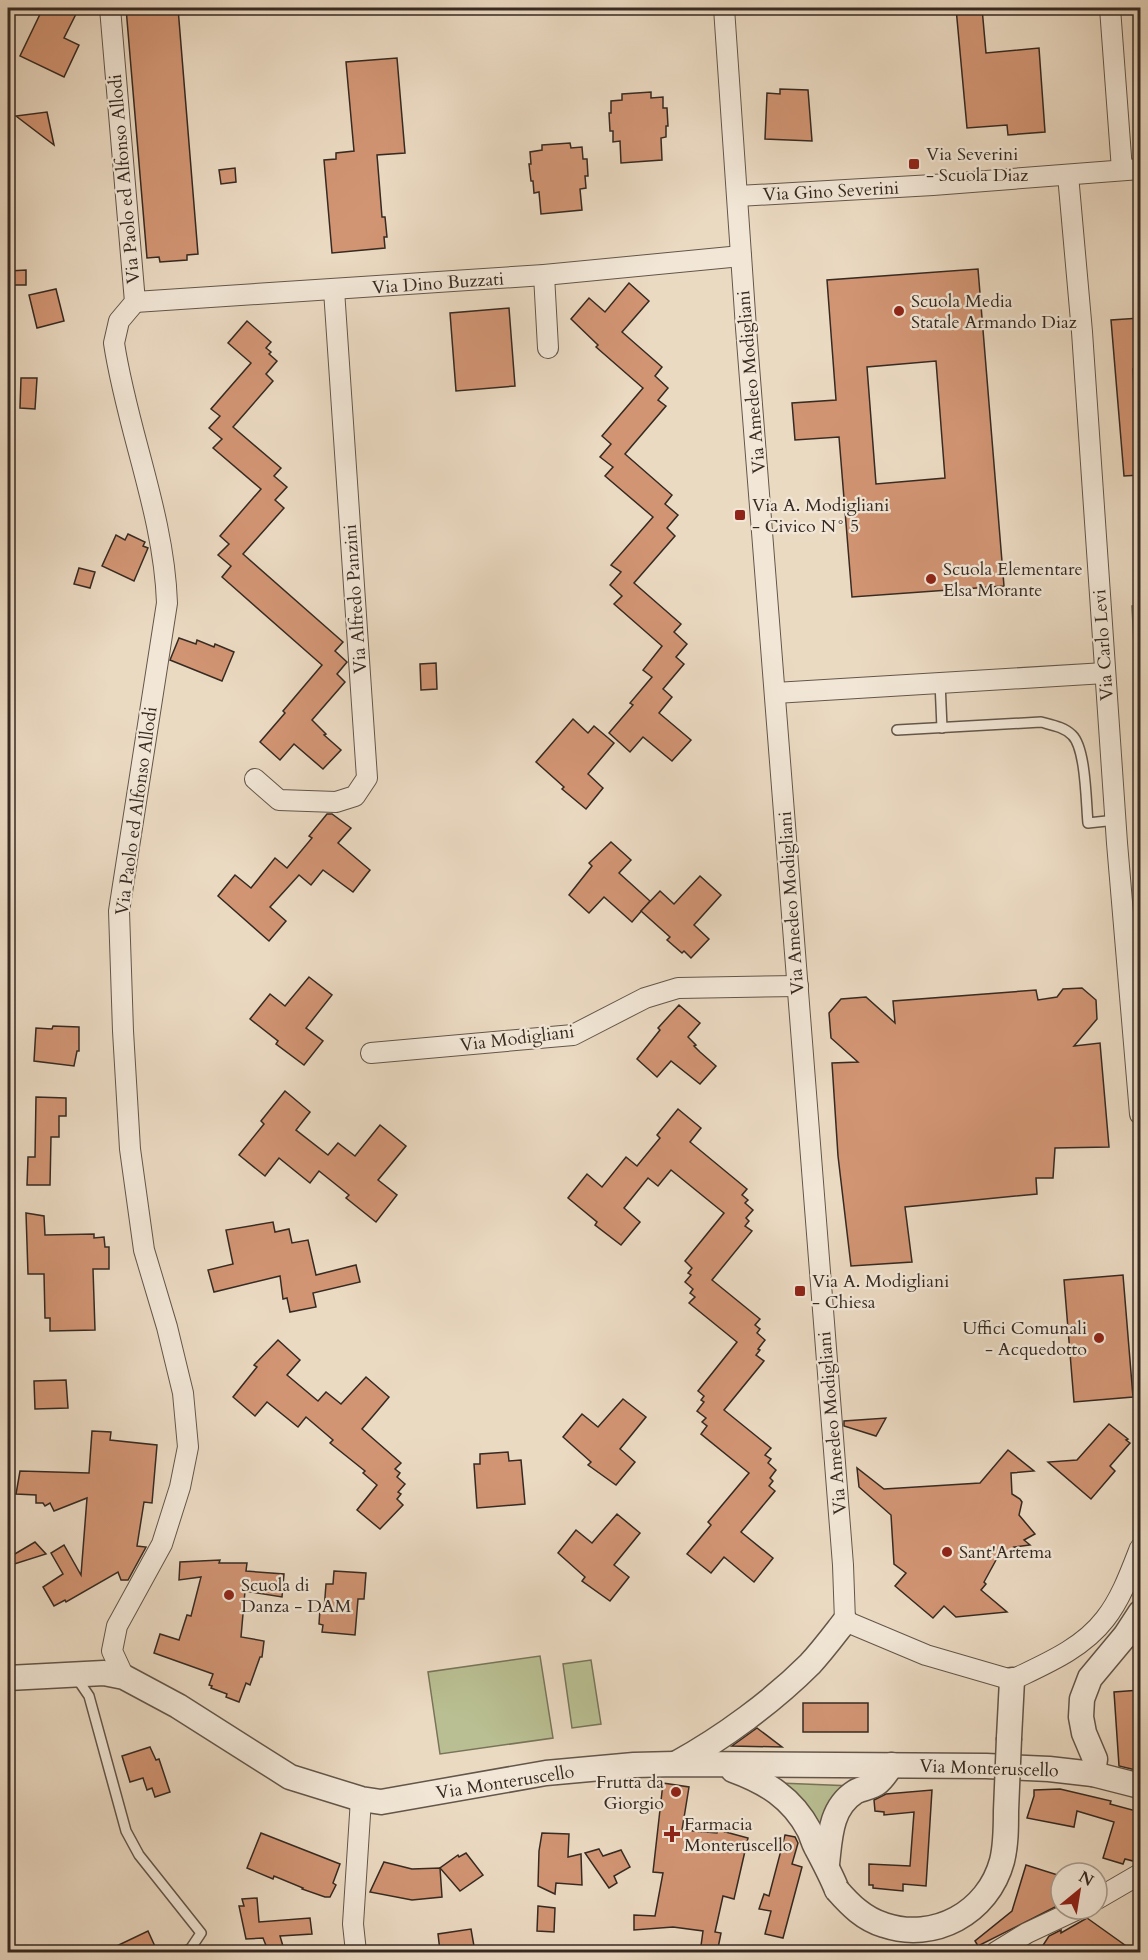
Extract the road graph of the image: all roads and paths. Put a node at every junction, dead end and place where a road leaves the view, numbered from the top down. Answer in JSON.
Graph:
{"nodes":[{"id":1,"x":110,"y":8,"type":"edge"},
{"id":2,"x":724,"y":8,"type":"edge"},
{"id":3,"x":1110,"y":8,"type":"edge"},
{"id":4,"x":1131,"y":170,"type":"edge"},
{"id":5,"x":1068,"y":175,"type":"junction"},
{"id":6,"x":738,"y":196,"type":"junction"},
{"id":7,"x":741,"y":256,"type":"junction"},
{"id":8,"x":544,"y":275,"type":"junction"},
{"id":9,"x":334,"y":290,"type":"junction"},
{"id":10,"x":135,"y":302,"type":"junction"},
{"id":11,"x":548,"y":348,"type":"dead end"},
{"id":12,"x":1105,"y":673,"type":"junction"},
{"id":13,"x":940,"y":681,"type":"junction"},
{"id":14,"x":775,"y":693,"type":"junction"},
{"id":15,"x":942,"y":728,"type":"junction"},
{"id":16,"x":897,"y":730,"type":"dead end"},
{"id":17,"x":255,"y":779,"type":"dead end"},
{"id":18,"x":1116,"y":820,"type":"junction"},
{"id":19,"x":798,"y":986,"type":"junction"},
{"id":20,"x":371,"y":1053,"type":"dead end"},
{"id":21,"x":1140,"y":1114,"type":"edge"},
{"id":22,"x":1140,"y":1548,"type":"edge"},
{"id":23,"x":1140,"y":1613,"type":"edge"},
{"id":24,"x":845,"y":1621,"type":"junction"},
{"id":25,"x":74,"y":1675,"type":"junction"},
{"id":26,"x":124,"y":1677,"type":"junction"},
{"id":27,"x":8,"y":1678,"type":"edge"},
{"id":28,"x":1012,"y":1680,"type":"junction"},
{"id":29,"x":675,"y":1764,"type":"junction"},
{"id":30,"x":720,"y":1765,"type":"junction"},
{"id":31,"x":892,"y":1765,"type":"junction"},
{"id":32,"x":1094,"y":1774,"type":"junction"},
{"id":33,"x":1140,"y":1785,"type":"edge"},
{"id":34,"x":361,"y":1799,"type":"junction"},
{"id":35,"x":827,"y":1864,"type":"junction"},
{"id":36,"x":1140,"y":1874,"type":"edge"},
{"id":37,"x":1109,"y":1892,"type":"edge"},
{"id":38,"x":1051,"y":1921,"type":"edge"},
{"id":39,"x":185,"y":1953,"type":"edge"},
{"id":40,"x":356,"y":1953,"type":"edge"},
{"id":41,"x":996,"y":1953,"type":"edge"}],
"edges":[{"from":1,"to":10,"type":"street","name":"Via Paolo ed Alfonso Allodi"},
{"from":2,"to":6,"type":"street","name":"Via Amedeo Modigliani"},
{"from":3,"to":4,"type":"street"},
{"from":4,"to":5,"type":"street","name":"Via Gino Severini"},
{"from":5,"to":6,"type":"street","name":"Via Gino Severini"},
{"from":5,"to":12,"type":"street","name":"Via Carlo Levi"},
{"from":6,"to":7,"type":"street","name":"Via Amedeo Modigliani"},
{"from":7,"to":8,"type":"street","name":"Via Dino Buzzati"},
{"from":7,"to":14,"type":"street","name":"Via Amedeo Modigliani"},
{"from":8,"to":9,"type":"street","name":"Via Dino Buzzati"},
{"from":8,"to":11,"type":"street"},
{"from":9,"to":10,"type":"street","name":"Via Dino Buzzati"},
{"from":9,"to":17,"type":"street","name":"Via Alfredo Panzini"},
{"from":10,"to":26,"type":"street","name":"Via Paolo ed Alfonso Allodi"},
{"from":12,"to":13,"type":"street"},
{"from":12,"to":18,"type":"street","name":"Via Carlo Levi"},
{"from":13,"to":14,"type":"street"},
{"from":13,"to":15,"type":"lane"},
{"from":14,"to":19,"type":"street","name":"Via Amedeo Modigliani"},
{"from":15,"to":16,"type":"lane"},
{"from":15,"to":18,"type":"lane"},
{"from":18,"to":21,"type":"street","name":"Via Carlo Levi"},
{"from":19,"to":20,"type":"street","name":"Via Modigliani"},
{"from":19,"to":24,"type":"street","name":"Via Amedeo Modigliani"},
{"from":22,"to":28,"type":"street"},
{"from":23,"to":32,"type":"street"},
{"from":24,"to":28,"type":"street"},
{"from":24,"to":29,"type":"street"},
{"from":25,"to":26,"type":"street","name":"Via Monteruscello"},
{"from":25,"to":27,"type":"street","name":"Via Monteruscello"},
{"from":25,"to":39,"type":"lane"},
{"from":26,"to":34,"type":"street","name":"Via Monteruscello"},
{"from":28,"to":35,"type":"street","bridge":true},
{"from":29,"to":30,"type":"street","name":"Via Monteruscello"},
{"from":29,"to":34,"type":"street","name":"Via Monteruscello"},
{"from":30,"to":31,"type":"street","name":"Via Monteruscello"},
{"from":30,"to":35,"type":"street"},
{"from":31,"to":32,"type":"street","name":"Via Monteruscello"},
{"from":31,"to":35,"type":"street"},
{"from":32,"to":33,"type":"street","name":"Via Monteruscello"},
{"from":34,"to":40,"type":"street"},
{"from":36,"to":37,"type":"street"},
{"from":38,"to":41,"type":"street"}]}
